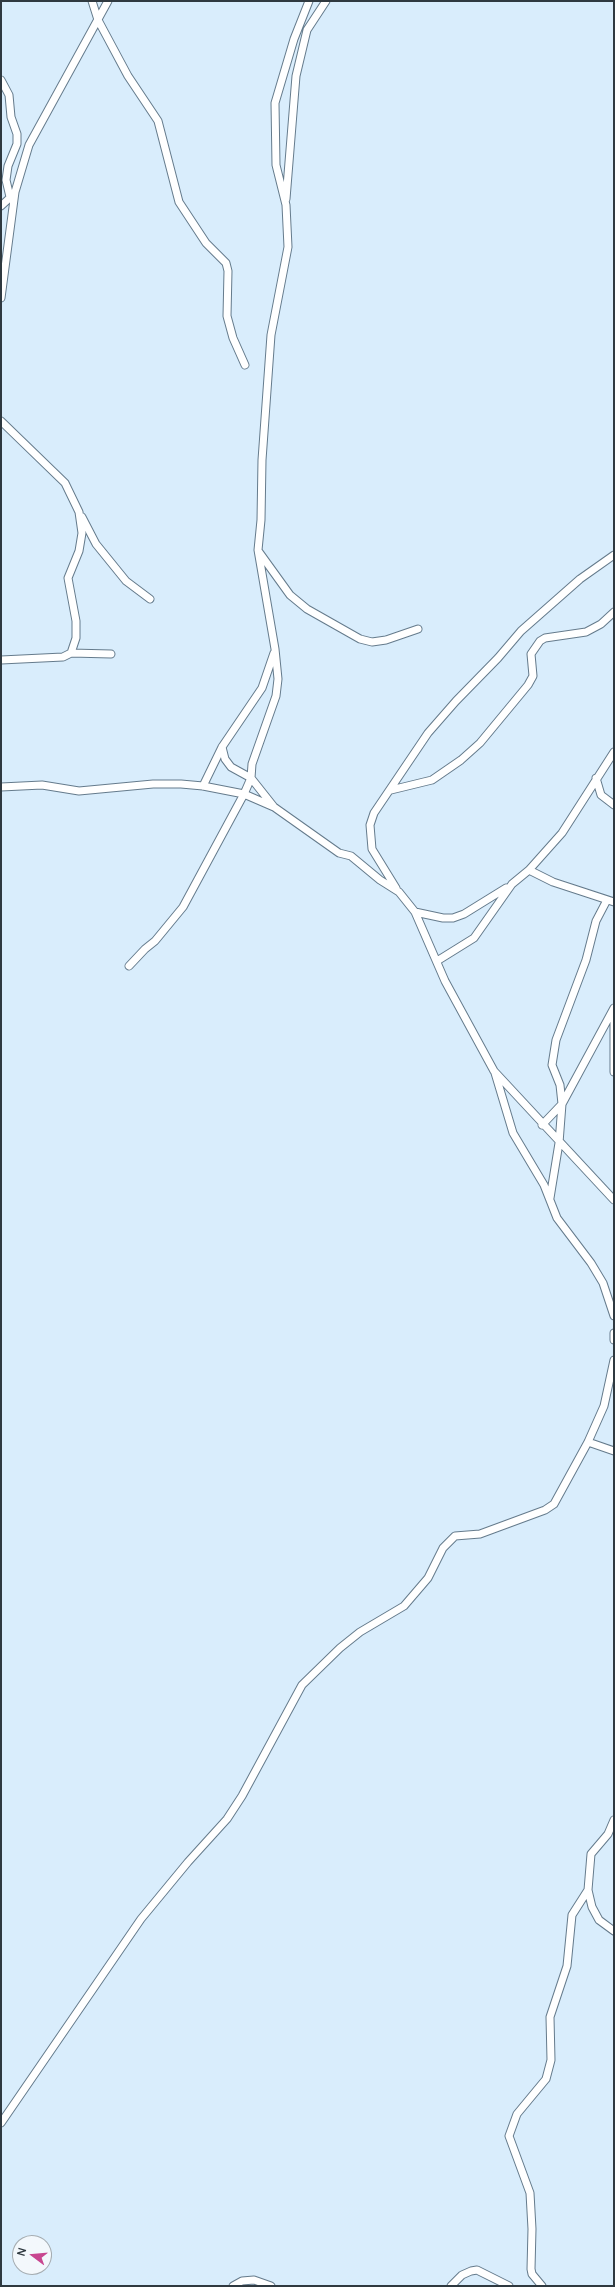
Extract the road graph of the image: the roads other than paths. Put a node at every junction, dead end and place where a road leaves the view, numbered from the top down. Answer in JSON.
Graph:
{"nodes":[{"id":1,"x":92,"y":1,"type":"edge"},
{"id":2,"x":108,"y":1,"type":"edge"},
{"id":3,"x":310,"y":1,"type":"edge"},
{"id":4,"x":326,"y":1,"type":"edge"},
{"id":5,"x":98,"y":20,"type":"junction"},
{"id":6,"x":1,"y":80,"type":"edge"},
{"id":7,"x":13,"y":194,"type":"junction"},
{"id":8,"x":286,"y":205,"type":"junction"},
{"id":9,"x":1,"y":206,"type":"edge"},
{"id":10,"x":1,"y":298,"type":"edge"},
{"id":11,"x":245,"y":365,"type":"dead end"},
{"id":12,"x":1,"y":421,"type":"edge"},
{"id":13,"x":80,"y":512,"type":"junction"},
{"id":14,"x":258,"y":550,"type":"junction"},
{"id":15,"x":614,"y":555,"type":"edge"},
{"id":16,"x":150,"y":599,"type":"dead end"},
{"id":17,"x":614,"y":612,"type":"edge"},
{"id":18,"x":418,"y":629,"type":"dead end"},
{"id":19,"x":275,"y":649,"type":"junction"},
{"id":20,"x":71,"y":653,"type":"junction"},
{"id":21,"x":111,"y":654,"type":"dead end"},
{"id":22,"x":1,"y":660,"type":"edge"},
{"id":23,"x":222,"y":747,"type":"junction"},
{"id":24,"x":614,"y":752,"type":"edge"},
{"id":25,"x":251,"y":778,"type":"junction"},
{"id":26,"x":596,"y":778,"type":"junction"},
{"id":27,"x":203,"y":786,"type":"junction"},
{"id":28,"x":1,"y":787,"type":"edge"},
{"id":29,"x":391,"y":790,"type":"junction"},
{"id":30,"x":244,"y":794,"type":"junction"},
{"id":31,"x":614,"y":805,"type":"edge"},
{"id":32,"x":274,"y":807,"type":"junction"},
{"id":33,"x":529,"y":870,"type":"junction"},
{"id":34,"x":512,"y":884,"type":"junction"},
{"id":35,"x":399,"y":892,"type":"junction"},
{"id":36,"x":611,"y":901,"type":"edge"},
{"id":37,"x":415,"y":912,"type":"junction"},
{"id":38,"x":437,"y":961,"type":"junction"},
{"id":39,"x":129,"y":966,"type":"dead end"},
{"id":40,"x":614,"y":1008,"type":"edge"},
{"id":41,"x":614,"y":1020,"type":"edge"},
{"id":42,"x":494,"y":1072,"type":"junction"},
{"id":43,"x":614,"y":1072,"type":"edge"},
{"id":44,"x":562,"y":1104,"type":"junction"},
{"id":45,"x":542,"y":1125,"type":"junction"},
{"id":46,"x":559,"y":1143,"type":"junction"},
{"id":47,"x":550,"y":1198,"type":"junction"},
{"id":48,"x":614,"y":1200,"type":"edge"},
{"id":49,"x":614,"y":1316,"type":"edge"},
{"id":50,"x":614,"y":1333,"type":"edge"},
{"id":51,"x":614,"y":1340,"type":"edge"},
{"id":52,"x":614,"y":1360,"type":"edge"},
{"id":53,"x":588,"y":1442,"type":"junction"},
{"id":54,"x":614,"y":1451,"type":"edge"},
{"id":55,"x":614,"y":1820,"type":"edge"},
{"id":56,"x":588,"y":1890,"type":"junction"},
{"id":57,"x":614,"y":1931,"type":"edge"},
{"id":58,"x":1,"y":2123,"type":"edge"},
{"id":59,"x":233,"y":2286,"type":"edge"},
{"id":60,"x":271,"y":2286,"type":"edge"},
{"id":61,"x":451,"y":2286,"type":"edge"},
{"id":62,"x":510,"y":2286,"type":"edge"},
{"id":63,"x":542,"y":2286,"type":"edge"}],
"edges":[{"from":1,"to":5,"type":"street"},
{"from":2,"to":5,"type":"street"},
{"from":3,"to":8,"type":"street"},
{"from":4,"to":8,"type":"street"},
{"from":5,"to":7,"type":"street"},
{"from":5,"to":11,"type":"street"},
{"from":6,"to":7,"type":"street"},
{"from":7,"to":9,"type":"street"},
{"from":7,"to":10,"type":"street"},
{"from":8,"to":14,"type":"street"},
{"from":12,"to":13,"type":"street"},
{"from":13,"to":16,"type":"street"},
{"from":13,"to":20,"type":"street"},
{"from":14,"to":18,"type":"street"},
{"from":14,"to":19,"type":"street"},
{"from":15,"to":29,"type":"street"},
{"from":17,"to":29,"type":"street"},
{"from":19,"to":23,"type":"street"},
{"from":19,"to":25,"type":"street"},
{"from":20,"to":21,"type":"street"},
{"from":20,"to":22,"type":"street"},
{"from":23,"to":25,"type":"street"},
{"from":23,"to":27,"type":"street"},
{"from":24,"to":26,"type":"street"},
{"from":25,"to":30,"type":"street"},
{"from":25,"to":32,"type":"street"},
{"from":26,"to":31,"type":"street"},
{"from":26,"to":33,"type":"street"},
{"from":27,"to":28,"type":"street"},
{"from":27,"to":30,"type":"street"},
{"from":29,"to":35,"type":"street"},
{"from":30,"to":32,"type":"street"},
{"from":30,"to":39,"type":"street"},
{"from":32,"to":35,"type":"street"},
{"from":33,"to":34,"type":"street"},
{"from":33,"to":36,"type":"street"},
{"from":34,"to":37,"type":"street"},
{"from":34,"to":38,"type":"street"},
{"from":35,"to":37,"type":"street"},
{"from":36,"to":44,"type":"street"},
{"from":37,"to":38,"type":"street"},
{"from":38,"to":42,"type":"street"},
{"from":40,"to":44,"type":"street"},
{"from":41,"to":43,"type":"street"},
{"from":42,"to":45,"type":"street"},
{"from":42,"to":47,"type":"street"},
{"from":44,"to":45,"type":"street"},
{"from":44,"to":46,"type":"street"},
{"from":45,"to":46,"type":"street"},
{"from":46,"to":47,"type":"street"},
{"from":46,"to":48,"type":"street"},
{"from":47,"to":49,"type":"street"},
{"from":50,"to":51,"type":"street"},
{"from":52,"to":53,"type":"street"},
{"from":53,"to":54,"type":"street"},
{"from":53,"to":58,"type":"street"},
{"from":55,"to":56,"type":"street"},
{"from":56,"to":57,"type":"street"},
{"from":56,"to":63,"type":"street"},
{"from":59,"to":60,"type":"street"},
{"from":61,"to":62,"type":"street"}]}
